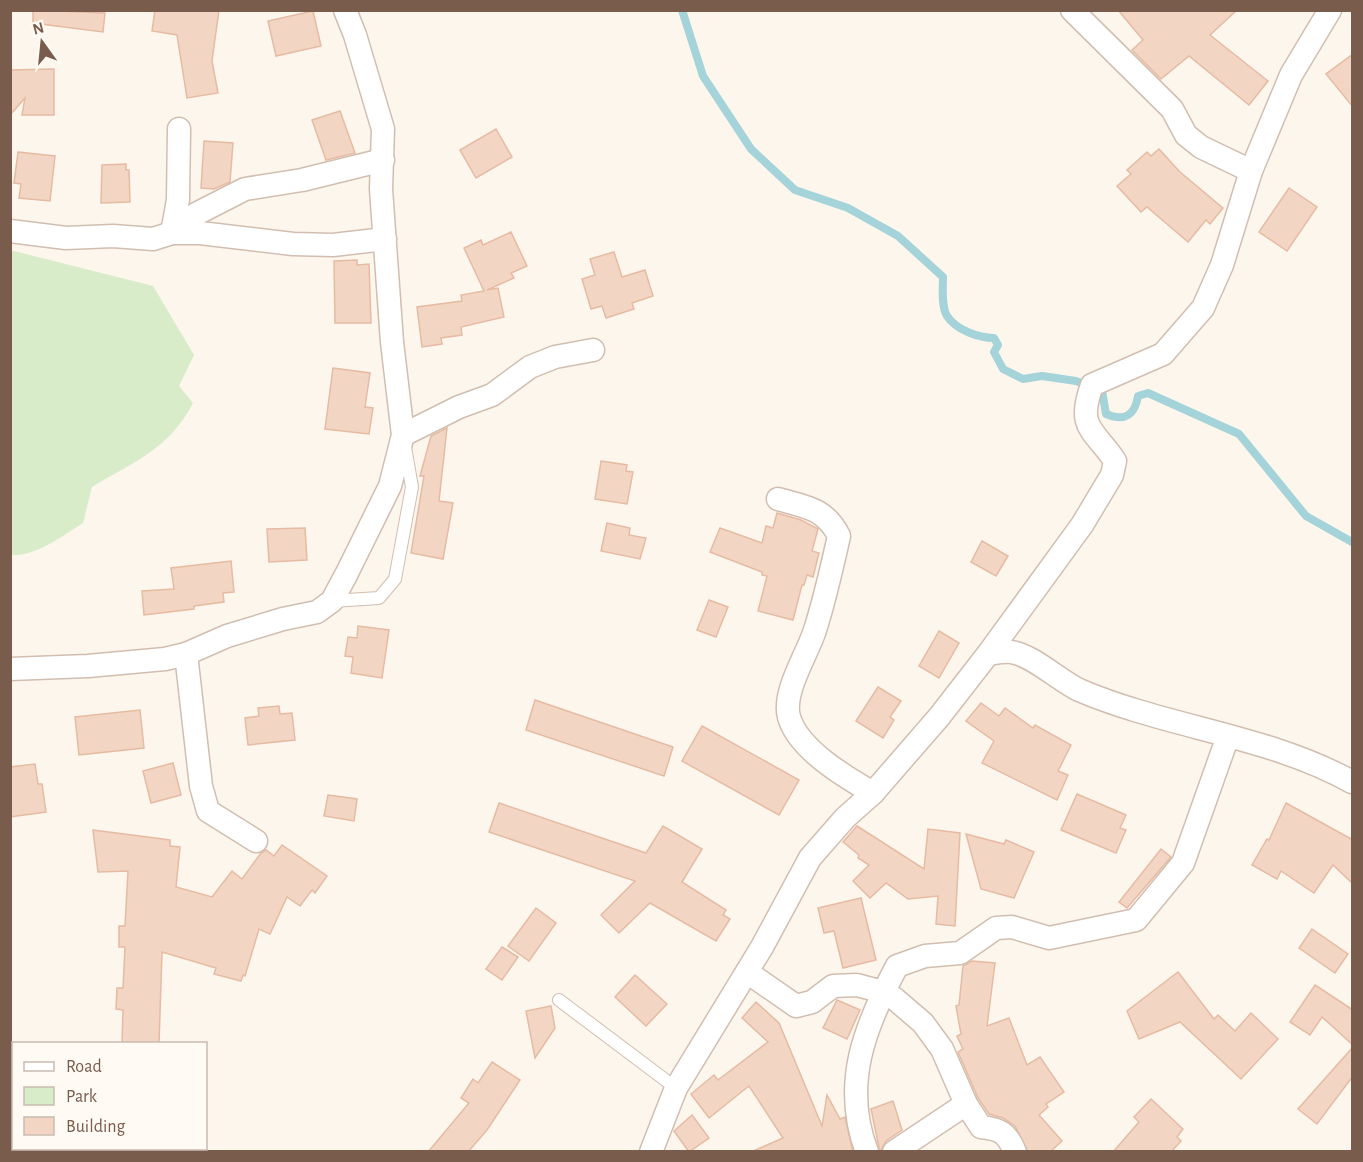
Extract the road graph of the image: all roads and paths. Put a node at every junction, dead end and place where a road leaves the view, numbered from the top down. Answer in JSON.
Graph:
{"nodes":[{"id":1,"x":345,"y":10,"type":"edge"},
{"id":2,"x":1072,"y":10,"type":"edge"},
{"id":3,"x":1330,"y":10,"type":"edge"},
{"id":4,"x":180,"y":129,"type":"dead end"},
{"id":5,"x":383,"y":160,"type":"junction"},
{"id":6,"x":1251,"y":171,"type":"junction"},
{"id":7,"x":10,"y":231,"type":"edge"},
{"id":8,"x":172,"y":233,"type":"junction"},
{"id":9,"x":385,"y":239,"type":"junction"},
{"id":10,"x":592,"y":350,"type":"dead end"},
{"id":11,"x":403,"y":435,"type":"junction"},
{"id":12,"x":778,"y":499,"type":"dead end"},
{"id":13,"x":332,"y":601,"type":"junction"},
{"id":14,"x":186,"y":654,"type":"junction"},
{"id":15,"x":988,"y":654,"type":"junction"},
{"id":16,"x":10,"y":669,"type":"edge"},
{"id":17,"x":1228,"y":736,"type":"junction"},
{"id":18,"x":1353,"y":782,"type":"edge"},
{"id":19,"x":873,"y":793,"type":"junction"},
{"id":20,"x":256,"y":841,"type":"dead end"},
{"id":21,"x":747,"y":972,"type":"junction"},
{"id":22,"x":883,"y":992,"type":"junction"},
{"id":23,"x":559,"y":1000,"type":"dead end"},
{"id":24,"x":676,"y":1088,"type":"junction"},
{"id":25,"x":966,"y":1104,"type":"junction"},
{"id":26,"x":651,"y":1152,"type":"edge"},
{"id":27,"x":867,"y":1152,"type":"edge"},
{"id":28,"x":894,"y":1152,"type":"edge"},
{"id":29,"x":1015,"y":1152,"type":"edge"}],
"edges":[{"from":1,"to":5,"type":"street"},
{"from":2,"to":6,"type":"street"},
{"from":3,"to":6,"type":"street"},
{"from":4,"to":8,"type":"street"},
{"from":5,"to":8,"type":"street"},
{"from":5,"to":9,"type":"street"},
{"from":6,"to":15,"type":"street"},
{"from":7,"to":8,"type":"street"},
{"from":8,"to":9,"type":"street"},
{"from":9,"to":11,"type":"street"},
{"from":10,"to":11,"type":"street"},
{"from":11,"to":13,"type":"street"},
{"from":11,"to":13,"type":"lane"},
{"from":12,"to":19,"type":"street"},
{"from":13,"to":14,"type":"street"},
{"from":14,"to":16,"type":"street"},
{"from":14,"to":20,"type":"street"},
{"from":15,"to":17,"type":"street"},
{"from":15,"to":19,"type":"street"},
{"from":17,"to":18,"type":"street"},
{"from":17,"to":22,"type":"street"},
{"from":19,"to":21,"type":"street"},
{"from":21,"to":22,"type":"street"},
{"from":21,"to":24,"type":"street"},
{"from":22,"to":25,"type":"street"},
{"from":22,"to":27,"type":"street"},
{"from":23,"to":24,"type":"lane"},
{"from":24,"to":26,"type":"street"},
{"from":25,"to":28,"type":"street"},
{"from":25,"to":29,"type":"street"}]}
